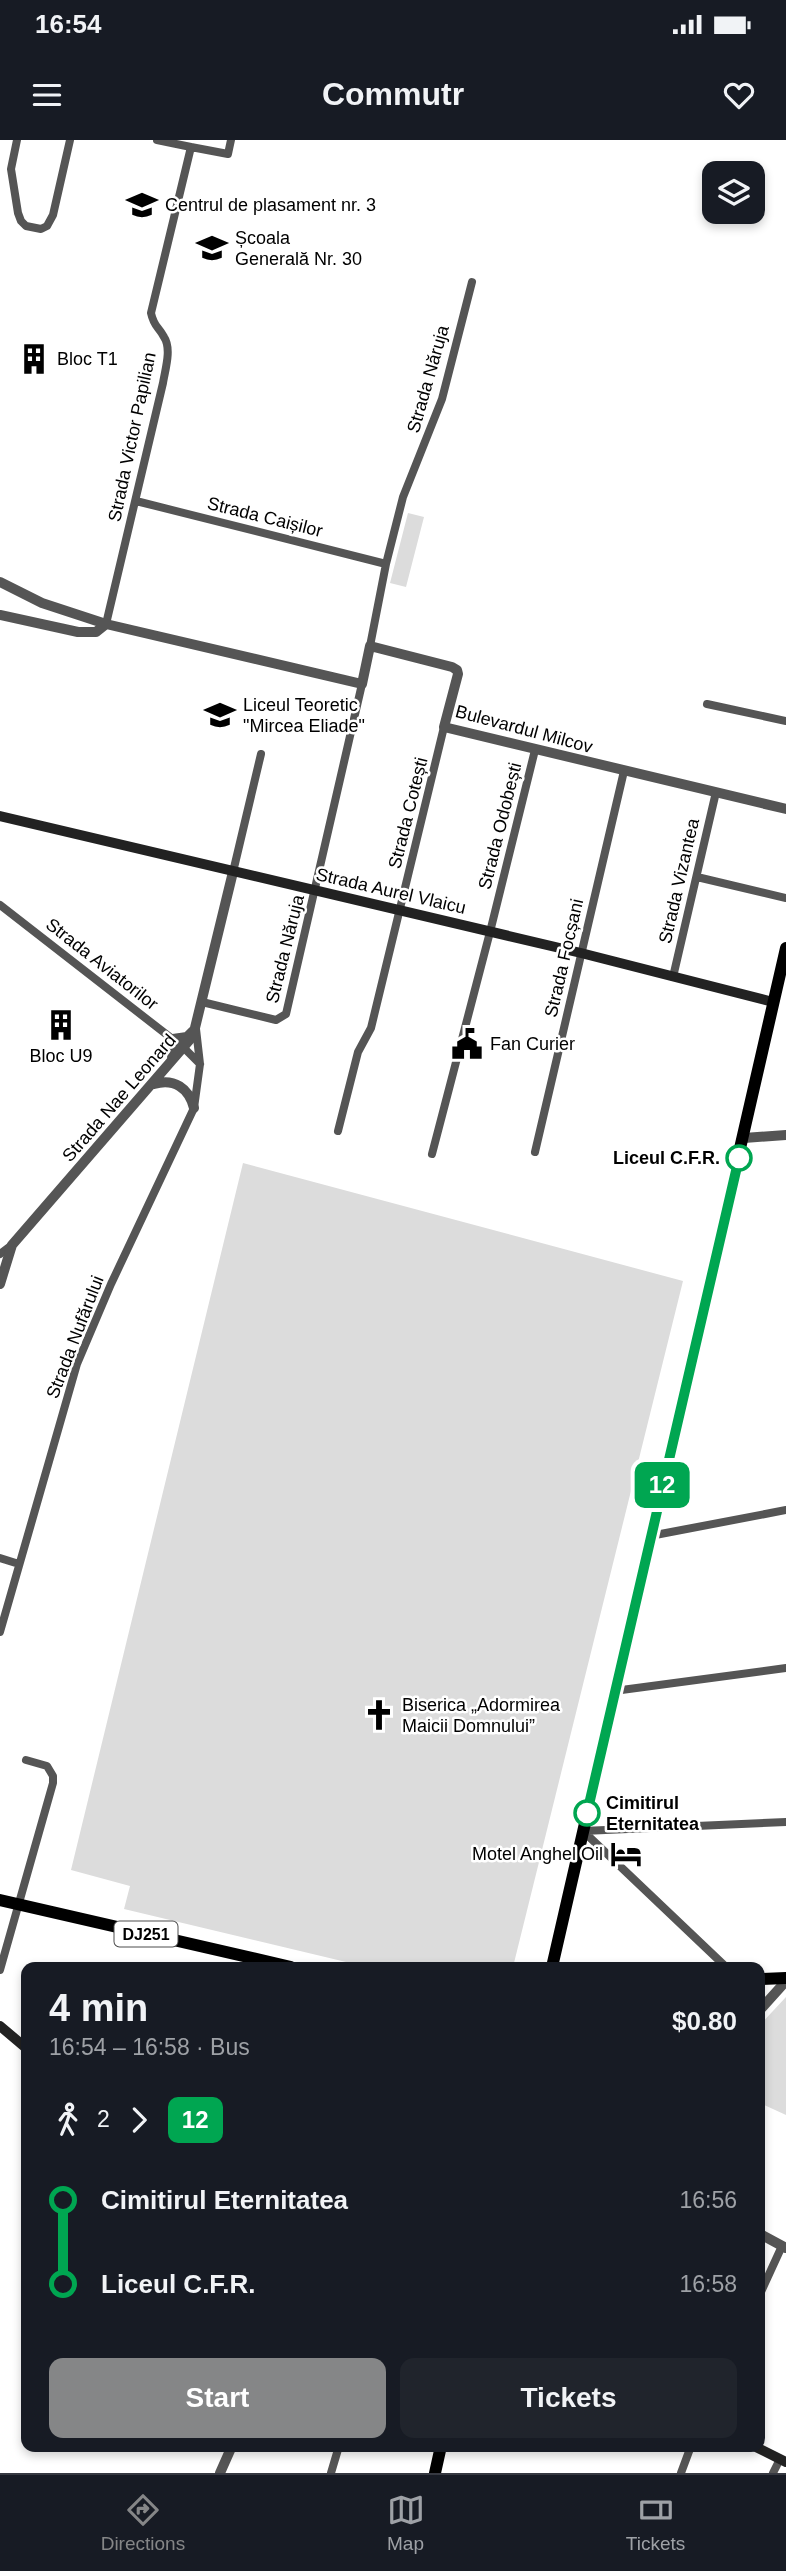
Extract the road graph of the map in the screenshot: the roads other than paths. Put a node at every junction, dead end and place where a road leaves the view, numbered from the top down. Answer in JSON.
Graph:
{"nodes":[{"id":1,"x":18,"y":140,"type":"edge"},
{"id":2,"x":70,"y":140,"type":"edge"},
{"id":3,"x":157,"y":140,"type":"edge"},
{"id":4,"x":231,"y":140,"type":"edge"},
{"id":5,"x":191,"y":148,"type":"junction"},
{"id":6,"x":472,"y":282,"type":"dead end"},
{"id":7,"x":136,"y":501,"type":"junction"},
{"id":8,"x":386,"y":564,"type":"junction"},
{"id":9,"x":0,"y":582,"type":"edge"},
{"id":10,"x":0,"y":615,"type":"edge"},
{"id":11,"x":106,"y":624,"type":"junction"},
{"id":12,"x":370,"y":646,"type":"junction"},
{"id":13,"x":362,"y":684,"type":"junction"},
{"id":14,"x":707,"y":704,"type":"dead end"},
{"id":15,"x":786,"y":721,"type":"edge"},
{"id":16,"x":444,"y":727,"type":"junction"},
{"id":17,"x":535,"y":750,"type":"junction"},
{"id":18,"x":261,"y":754,"type":"dead end"},
{"id":19,"x":624,"y":771,"type":"junction"},
{"id":20,"x":716,"y":792,"type":"junction"},
{"id":21,"x":786,"y":809,"type":"edge"},
{"id":22,"x":0,"y":816,"type":"edge"},
{"id":23,"x":233,"y":872,"type":"junction"},
{"id":24,"x":697,"y":877,"type":"junction"},
{"id":25,"x":316,"y":891,"type":"junction"},
{"id":26,"x":786,"y":898,"type":"edge"},
{"id":27,"x":0,"y":905,"type":"edge"},
{"id":28,"x":400,"y":911,"type":"junction"},
{"id":29,"x":490,"y":932,"type":"junction"},
{"id":30,"x":786,"y":948,"type":"edge"},
{"id":31,"x":581,"y":953,"type":"junction"},
{"id":32,"x":673,"y":977,"type":"junction"},
{"id":33,"x":202,"y":1002,"type":"junction"},
{"id":34,"x":773,"y":1002,"type":"junction"},
{"id":35,"x":196,"y":1029,"type":"junction"},
{"id":36,"x":173,"y":1039,"type":"junction"},
{"id":37,"x":184,"y":1048,"type":"junction"},
{"id":38,"x":172,"y":1063,"type":"junction"},
{"id":39,"x":200,"y":1063,"type":"junction"},
{"id":40,"x":153,"y":1084,"type":"junction"},
{"id":41,"x":194,"y":1108,"type":"junction"},
{"id":42,"x":338,"y":1131,"type":"dead end"},
{"id":43,"x":786,"y":1135,"type":"edge"},
{"id":44,"x":744,"y":1138,"type":"junction"},
{"id":45,"x":535,"y":1152,"type":"dead end"},
{"id":46,"x":432,"y":1154,"type":"dead end"},
{"id":47,"x":12,"y":1245,"type":"junction"},
{"id":48,"x":0,"y":1254,"type":"edge"},
{"id":49,"x":0,"y":1284,"type":"edge"},
{"id":50,"x":786,"y":1510,"type":"edge"},
{"id":51,"x":650,"y":1536,"type":"junction"},
{"id":52,"x":0,"y":1558,"type":"edge"},
{"id":53,"x":19,"y":1564,"type":"junction"},
{"id":54,"x":0,"y":1632,"type":"edge"},
{"id":55,"x":786,"y":1668,"type":"edge"},
{"id":56,"x":614,"y":1691,"type":"junction"},
{"id":57,"x":26,"y":1760,"type":"dead end"},
{"id":58,"x":786,"y":1822,"type":"edge"},
{"id":59,"x":583,"y":1831,"type":"junction"},
{"id":60,"x":0,"y":1900,"type":"edge"},
{"id":61,"x":20,"y":1905,"type":"junction"},
{"id":62,"x":269,"y":1962,"type":"edge"},
{"id":63,"x":552,"y":1962,"type":"edge"},
{"id":64,"x":721,"y":1962,"type":"edge"},
{"id":65,"x":0,"y":1970,"type":"edge"},
{"id":66,"x":765,"y":1979,"type":"edge"},
{"id":67,"x":786,"y":1979,"type":"edge"},
{"id":68,"x":765,"y":2004,"type":"edge"},
{"id":69,"x":0,"y":2026,"type":"edge"},
{"id":70,"x":21,"y":2045,"type":"edge"},
{"id":71,"x":765,"y":2237,"type":"edge"},
{"id":72,"x":784,"y":2247,"type":"edge"},
{"id":73,"x":765,"y":2284,"type":"edge"},
{"id":74,"x":229,"y":2452,"type":"edge"},
{"id":75,"x":337,"y":2452,"type":"edge"},
{"id":76,"x":440,"y":2452,"type":"edge"},
{"id":77,"x":689,"y":2452,"type":"edge"},
{"id":78,"x":765,"y":2452,"type":"edge"},
{"id":79,"x":783,"y":2461,"type":"edge"},
{"id":80,"x":220,"y":2473,"type":"edge"},
{"id":81,"x":331,"y":2473,"type":"edge"},
{"id":82,"x":435,"y":2473,"type":"edge"},
{"id":83,"x":681,"y":2473,"type":"edge"},
{"id":84,"x":773,"y":2473,"type":"edge"}],
"edges":[{"from":1,"to":2,"type":"street"},
{"from":3,"to":5,"type":"street"},
{"from":4,"to":5,"type":"street"},
{"from":5,"to":7,"type":"street","name":"Strada Victor Papilian"},
{"from":6,"to":8,"type":"street","name":"Strada Năruja"},
{"from":7,"to":8,"type":"street","name":"Strada Caișilor"},
{"from":7,"to":11,"type":"street","name":"Strada Victor Papilian"},
{"from":8,"to":12,"type":"street","name":"Strada Năruja"},
{"from":9,"to":11,"type":"street"},
{"from":10,"to":11,"type":"street"},
{"from":11,"to":13,"type":"street"},
{"from":12,"to":13,"type":"street"},
{"from":12,"to":16,"type":"street","name":"Bulevardul Milcov"},
{"from":13,"to":25,"type":"street","name":"Strada Năruja"},
{"from":14,"to":15,"type":"street"},
{"from":16,"to":17,"type":"street","name":"Bulevardul Milcov"},
{"from":16,"to":28,"type":"street","name":"Strada Cotești"},
{"from":17,"to":19,"type":"street","name":"Bulevardul Milcov"},
{"from":17,"to":29,"type":"street","name":"Strada Odobești"},
{"from":18,"to":23,"type":"street"},
{"from":19,"to":20,"type":"street","name":"Bulevardul Milcov"},
{"from":19,"to":31,"type":"street","name":"Strada Focșani"},
{"from":20,"to":21,"type":"street","name":"Bulevardul Milcov"},
{"from":20,"to":24,"type":"street","name":"Strada Vizantea"},
{"from":22,"to":23,"type":"main road","name":"Strada Aurel Vlaicu"},
{"from":23,"to":25,"type":"main road","name":"Strada Aurel Vlaicu"},
{"from":23,"to":33,"type":"street","name":"Strada Nae Leonard"},
{"from":24,"to":26,"type":"street"},
{"from":24,"to":32,"type":"street","name":"Strada Vizantea"},
{"from":25,"to":28,"type":"main road","name":"Strada Aurel Vlaicu"},
{"from":25,"to":33,"type":"street","name":"Strada Năruja"},
{"from":27,"to":36,"type":"street","name":"Strada Aviatorilor"},
{"from":28,"to":29,"type":"main road","name":"Strada Aurel Vlaicu"},
{"from":28,"to":42,"type":"street","name":"Strada Cotești"},
{"from":29,"to":31,"type":"main road","name":"Strada Aurel Vlaicu"},
{"from":29,"to":46,"type":"street","name":"Strada Odobești"},
{"from":30,"to":34,"type":"main road"},
{"from":31,"to":32,"type":"main road","name":"Strada Aurel Vlaicu"},
{"from":31,"to":45,"type":"street","name":"Strada Focșani"},
{"from":32,"to":34,"type":"main road","name":"Strada Aurel Vlaicu"},
{"from":33,"to":35,"type":"street","name":"Strada Nae Leonard"},
{"from":34,"to":44,"type":"main road"},
{"from":35,"to":36,"type":"street"},
{"from":35,"to":37,"type":"street","name":"Strada Nae Leonard"},
{"from":35,"to":39,"type":"street","name":"Strada Nufărului"},
{"from":36,"to":37,"type":"street","name":"Strada Aviatorilor"},
{"from":36,"to":38,"type":"street"},
{"from":37,"to":38,"type":"street","name":"Strada Nae Leonard"},
{"from":37,"to":39,"type":"street"},
{"from":38,"to":40,"type":"street","name":"Strada Nae Leonard"},
{"from":39,"to":41,"type":"street","name":"Strada Nufărului"},
{"from":40,"to":41,"type":"street"},
{"from":40,"to":47,"type":"street","name":"Strada Nae Leonard"},
{"from":41,"to":53,"type":"street","name":"Strada Nufărului"},
{"from":43,"to":44,"type":"street"},
{"from":44,"to":51,"type":"main road"},
{"from":47,"to":48,"type":"street"},
{"from":47,"to":49,"type":"street","name":"Strada Nae Leonard"},
{"from":50,"to":51,"type":"street"},
{"from":51,"to":56,"type":"main road"},
{"from":52,"to":53,"type":"street"},
{"from":53,"to":54,"type":"street","name":"Strada Nufărului"},
{"from":55,"to":56,"type":"street"},
{"from":56,"to":59,"type":"main road"},
{"from":57,"to":61,"type":"street"},
{"from":58,"to":59,"type":"street"},
{"from":59,"to":63,"type":"main road"},
{"from":59,"to":64,"type":"street"},
{"from":60,"to":61,"type":"main road","number":"DJ251"},
{"from":61,"to":62,"type":"main road","number":"DJ251"},
{"from":61,"to":65,"type":"street"},
{"from":66,"to":67,"type":"main road"},
{"from":67,"to":68,"type":"street"},
{"from":69,"to":70,"type":"main road"},
{"from":71,"to":72,"type":"street"},
{"from":72,"to":73,"type":"street"},
{"from":74,"to":80,"type":"street"},
{"from":75,"to":81,"type":"street"},
{"from":76,"to":82,"type":"main road"},
{"from":77,"to":83,"type":"street"},
{"from":78,"to":79,"type":"main road"},
{"from":79,"to":84,"type":"street"}]}
